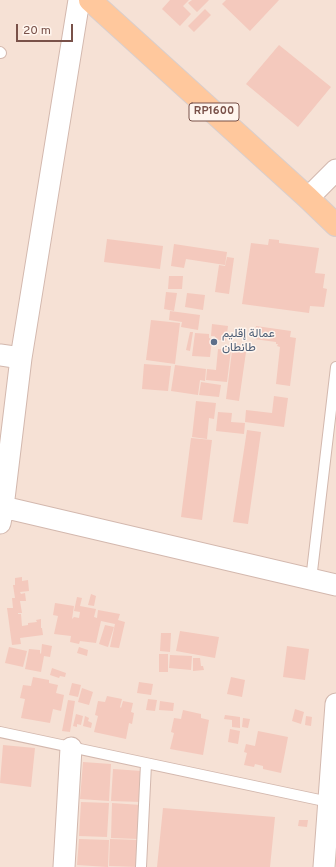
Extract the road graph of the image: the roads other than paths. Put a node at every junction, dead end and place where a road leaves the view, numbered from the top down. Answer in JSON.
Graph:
{"nodes":[{"id":1,"x":79,"y":0,"type":"edge"},
{"id":2,"x":90,"y":0,"type":"edge"},
{"id":3,"x":336,"y":170,"type":"edge"},
{"id":4,"x":308,"y":198,"type":"junction"},
{"id":5,"x":336,"y":225,"type":"edge"},
{"id":6,"x":0,"y":355,"type":"edge"},
{"id":7,"x":21,"y":358,"type":"junction"},
{"id":8,"x":336,"y":367,"type":"edge"},
{"id":9,"x":2,"y":515,"type":"edge"},
{"id":10,"x":311,"y":580,"type":"junction"},
{"id":11,"x":336,"y":585,"type":"edge"},
{"id":12,"x":335,"y":717,"type":"edge"},
{"id":13,"x":0,"y":732,"type":"edge"},
{"id":14,"x":71,"y":748,"type":"junction"},
{"id":15,"x":146,"y":764,"type":"junction"},
{"id":16,"x":329,"y":802,"type":"junction"},
{"id":17,"x":64,"y":867,"type":"edge"},
{"id":18,"x":141,"y":867,"type":"edge"},
{"id":19,"x":324,"y":867,"type":"edge"}],
"edges":[{"from":1,"to":7,"type":"street"},
{"from":2,"to":4,"type":"main road","number":"RP1600"},
{"from":3,"to":4,"type":"street"},
{"from":4,"to":5,"type":"main road","number":"RP1600"},
{"from":6,"to":7,"type":"street"},
{"from":7,"to":9,"type":"street"},
{"from":8,"to":10,"type":"lane"},
{"from":9,"to":10,"type":"street"},
{"from":10,"to":11,"type":"street"},
{"from":12,"to":16,"type":"street"},
{"from":13,"to":14,"type":"lane"},
{"from":14,"to":15,"type":"lane"},
{"from":14,"to":17,"type":"street"},
{"from":15,"to":16,"type":"lane"},
{"from":15,"to":18,"type":"lane"},
{"from":16,"to":19,"type":"street"}]}
